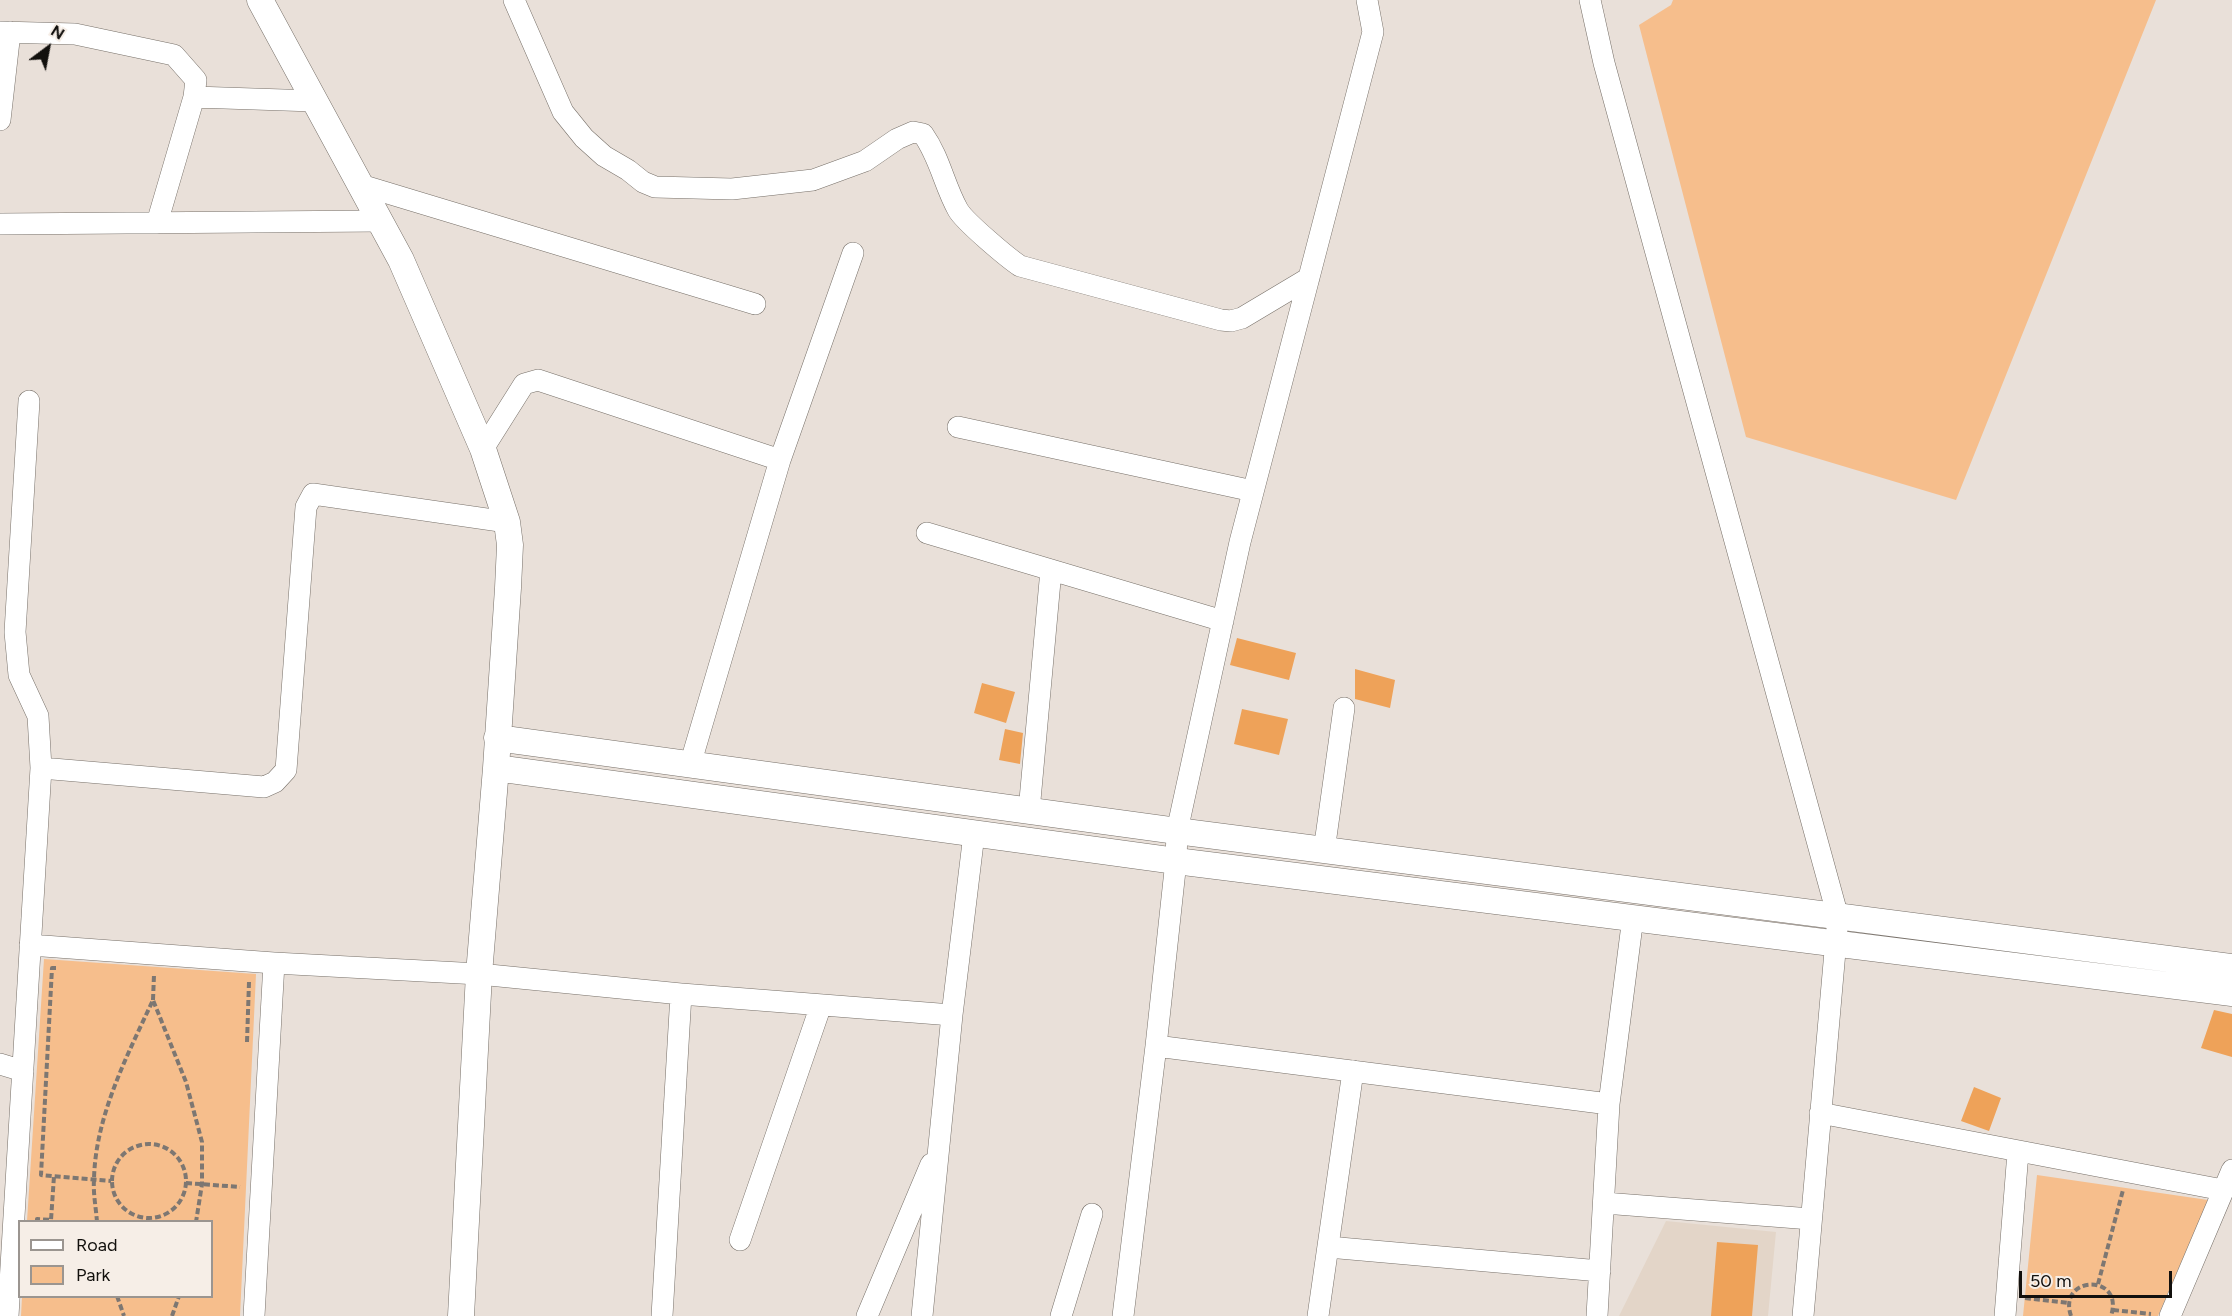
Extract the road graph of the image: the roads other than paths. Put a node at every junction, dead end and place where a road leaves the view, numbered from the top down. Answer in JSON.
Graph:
{"nodes":[{"id":1,"x":260,"y":0,"type":"edge"},
{"id":2,"x":514,"y":0,"type":"edge"},
{"id":3,"x":1367,"y":0,"type":"edge"},
{"id":4,"x":1590,"y":0,"type":"edge"},
{"id":5,"x":5,"y":32,"type":"edge"},
{"id":6,"x":194,"y":98,"type":"junction"},
{"id":7,"x":314,"y":101,"type":"junction"},
{"id":8,"x":0,"y":120,"type":"edge"},
{"id":9,"x":361,"y":185,"type":"junction"},
{"id":10,"x":380,"y":221,"type":"junction"},
{"id":11,"x":157,"y":223,"type":"junction"},
{"id":12,"x":0,"y":224,"type":"edge"},
{"id":13,"x":853,"y":253,"type":"dead end"},
{"id":14,"x":1309,"y":278,"type":"junction"},
{"id":15,"x":755,"y":304,"type":"dead end"},
{"id":16,"x":29,"y":401,"type":"dead end"},
{"id":17,"x":958,"y":427,"type":"dead end"},
{"id":18,"x":483,"y":449,"type":"junction"},
{"id":19,"x":780,"y":460,"type":"junction"},
{"id":20,"x":1253,"y":491,"type":"junction"},
{"id":21,"x":507,"y":522,"type":"junction"},
{"id":22,"x":927,"y":533,"type":"dead end"},
{"id":23,"x":1051,"y":570,"type":"junction"},
{"id":24,"x":1223,"y":621,"type":"junction"},
{"id":25,"x":8,"y":630,"type":"edge"},
{"id":26,"x":1344,"y":708,"type":"dead end"},
{"id":27,"x":497,"y":738,"type":"junction"},
{"id":28,"x":690,"y":765,"type":"junction"},
{"id":29,"x":41,"y":768,"type":"junction"},
{"id":30,"x":496,"y":768,"type":"junction"},
{"id":31,"x":1029,"y":811,"type":"junction"},
{"id":32,"x":1177,"y":831,"type":"junction"},
{"id":33,"x":974,"y":834,"type":"junction"},
{"id":34,"x":1324,"y":851,"type":"junction"},
{"id":35,"x":1176,"y":861,"type":"junction"},
{"id":36,"x":1633,"y":917,"type":"junction"},
{"id":37,"x":1838,"y":917,"type":"junction"},
{"id":38,"x":1834,"y":943,"type":"junction"},
{"id":39,"x":30,"y":945,"type":"junction"},
{"id":40,"x":274,"y":963,"type":"junction"},
{"id":41,"x":2232,"y":967,"type":"edge"},
{"id":42,"x":479,"y":974,"type":"junction"},
{"id":43,"x":2232,"y":993,"type":"edge"},
{"id":44,"x":681,"y":994,"type":"junction"},
{"id":45,"x":821,"y":1005,"type":"junction"},
{"id":46,"x":952,"y":1015,"type":"junction"},
{"id":47,"x":1156,"y":1046,"type":"junction"},
{"id":48,"x":0,"y":1064,"type":"edge"},
{"id":49,"x":23,"y":1071,"type":"junction"},
{"id":50,"x":1353,"y":1071,"type":"junction"},
{"id":51,"x":1609,"y":1104,"type":"junction"},
{"id":52,"x":1820,"y":1113,"type":"junction"},
{"id":53,"x":939,"y":1144,"type":"junction"},
{"id":54,"x":2018,"y":1152,"type":"junction"},
{"id":55,"x":2232,"y":1170,"type":"edge"},
{"id":56,"x":2223,"y":1190,"type":"junction"},
{"id":57,"x":1604,"y":1203,"type":"junction"},
{"id":58,"x":1092,"y":1214,"type":"dead end"},
{"id":59,"x":1811,"y":1219,"type":"junction"},
{"id":60,"x":740,"y":1240,"type":"dead end"},
{"id":61,"x":1328,"y":1246,"type":"junction"},
{"id":62,"x":1600,"y":1271,"type":"junction"},
{"id":63,"x":8,"y":1316,"type":"edge"},
{"id":64,"x":254,"y":1316,"type":"edge"},
{"id":65,"x":461,"y":1316,"type":"edge"},
{"id":66,"x":662,"y":1316,"type":"edge"},
{"id":67,"x":867,"y":1316,"type":"edge"},
{"id":68,"x":922,"y":1316,"type":"edge"},
{"id":69,"x":1061,"y":1316,"type":"edge"},
{"id":70,"x":1123,"y":1316,"type":"edge"},
{"id":71,"x":1318,"y":1316,"type":"edge"},
{"id":72,"x":1597,"y":1316,"type":"edge"},
{"id":73,"x":1803,"y":1316,"type":"edge"},
{"id":74,"x":2006,"y":1316,"type":"edge"},
{"id":75,"x":2164,"y":1316,"type":"edge"}],
"edges":[{"from":1,"to":7,"type":"street"},
{"from":2,"to":14,"type":"street"},
{"from":3,"to":14,"type":"street"},
{"from":4,"to":37,"type":"street"},
{"from":5,"to":6,"type":"street"},
{"from":5,"to":8,"type":"street"},
{"from":6,"to":7,"type":"street"},
{"from":6,"to":11,"type":"street"},
{"from":7,"to":9,"type":"street"},
{"from":9,"to":10,"type":"street"},
{"from":9,"to":15,"type":"street"},
{"from":10,"to":11,"type":"street"},
{"from":10,"to":18,"type":"street"},
{"from":11,"to":12,"type":"street"},
{"from":13,"to":19,"type":"street"},
{"from":14,"to":20,"type":"street"},
{"from":16,"to":25,"type":"street"},
{"from":17,"to":20,"type":"street"},
{"from":18,"to":19,"type":"street"},
{"from":18,"to":21,"type":"street"},
{"from":19,"to":28,"type":"street"},
{"from":20,"to":24,"type":"street"},
{"from":21,"to":27,"type":"street"},
{"from":21,"to":29,"type":"street"},
{"from":22,"to":23,"type":"street"},
{"from":23,"to":24,"type":"street"},
{"from":23,"to":31,"type":"street"},
{"from":24,"to":32,"type":"street"},
{"from":25,"to":29,"type":"street"},
{"from":26,"to":34,"type":"street"},
{"from":27,"to":28,"type":"street"},
{"from":27,"to":30,"type":"street"},
{"from":28,"to":31,"type":"street"},
{"from":29,"to":39,"type":"street"},
{"from":30,"to":33,"type":"street"},
{"from":30,"to":42,"type":"street"},
{"from":31,"to":32,"type":"street"},
{"from":32,"to":34,"type":"street"},
{"from":32,"to":35,"type":"street"},
{"from":33,"to":35,"type":"street"},
{"from":33,"to":46,"type":"street"},
{"from":34,"to":37,"type":"street"},
{"from":35,"to":36,"type":"street"},
{"from":35,"to":47,"type":"street"},
{"from":36,"to":38,"type":"street"},
{"from":36,"to":51,"type":"street"},
{"from":37,"to":38,"type":"street"},
{"from":37,"to":41,"type":"street"},
{"from":38,"to":43,"type":"street"},
{"from":38,"to":52,"type":"street"},
{"from":39,"to":40,"type":"street"},
{"from":39,"to":49,"type":"street"},
{"from":40,"to":42,"type":"street"},
{"from":40,"to":64,"type":"street"},
{"from":42,"to":44,"type":"street"},
{"from":42,"to":65,"type":"street"},
{"from":44,"to":45,"type":"street"},
{"from":44,"to":66,"type":"street"},
{"from":45,"to":46,"type":"street"},
{"from":45,"to":60,"type":"street"},
{"from":46,"to":53,"type":"street"},
{"from":47,"to":50,"type":"street"},
{"from":47,"to":70,"type":"street"},
{"from":48,"to":49,"type":"street"},
{"from":49,"to":63,"type":"street"},
{"from":50,"to":51,"type":"street"},
{"from":50,"to":61,"type":"street"},
{"from":51,"to":57,"type":"street"},
{"from":52,"to":54,"type":"street"},
{"from":52,"to":59,"type":"street"},
{"from":53,"to":67,"type":"street"},
{"from":53,"to":68,"type":"street"},
{"from":54,"to":56,"type":"street"},
{"from":54,"to":74,"type":"street"},
{"from":55,"to":56,"type":"street"},
{"from":56,"to":75,"type":"street"},
{"from":57,"to":59,"type":"street"},
{"from":57,"to":62,"type":"street"},
{"from":58,"to":69,"type":"street"},
{"from":59,"to":73,"type":"street"},
{"from":61,"to":62,"type":"street"},
{"from":61,"to":71,"type":"street"},
{"from":62,"to":72,"type":"street"}]}
